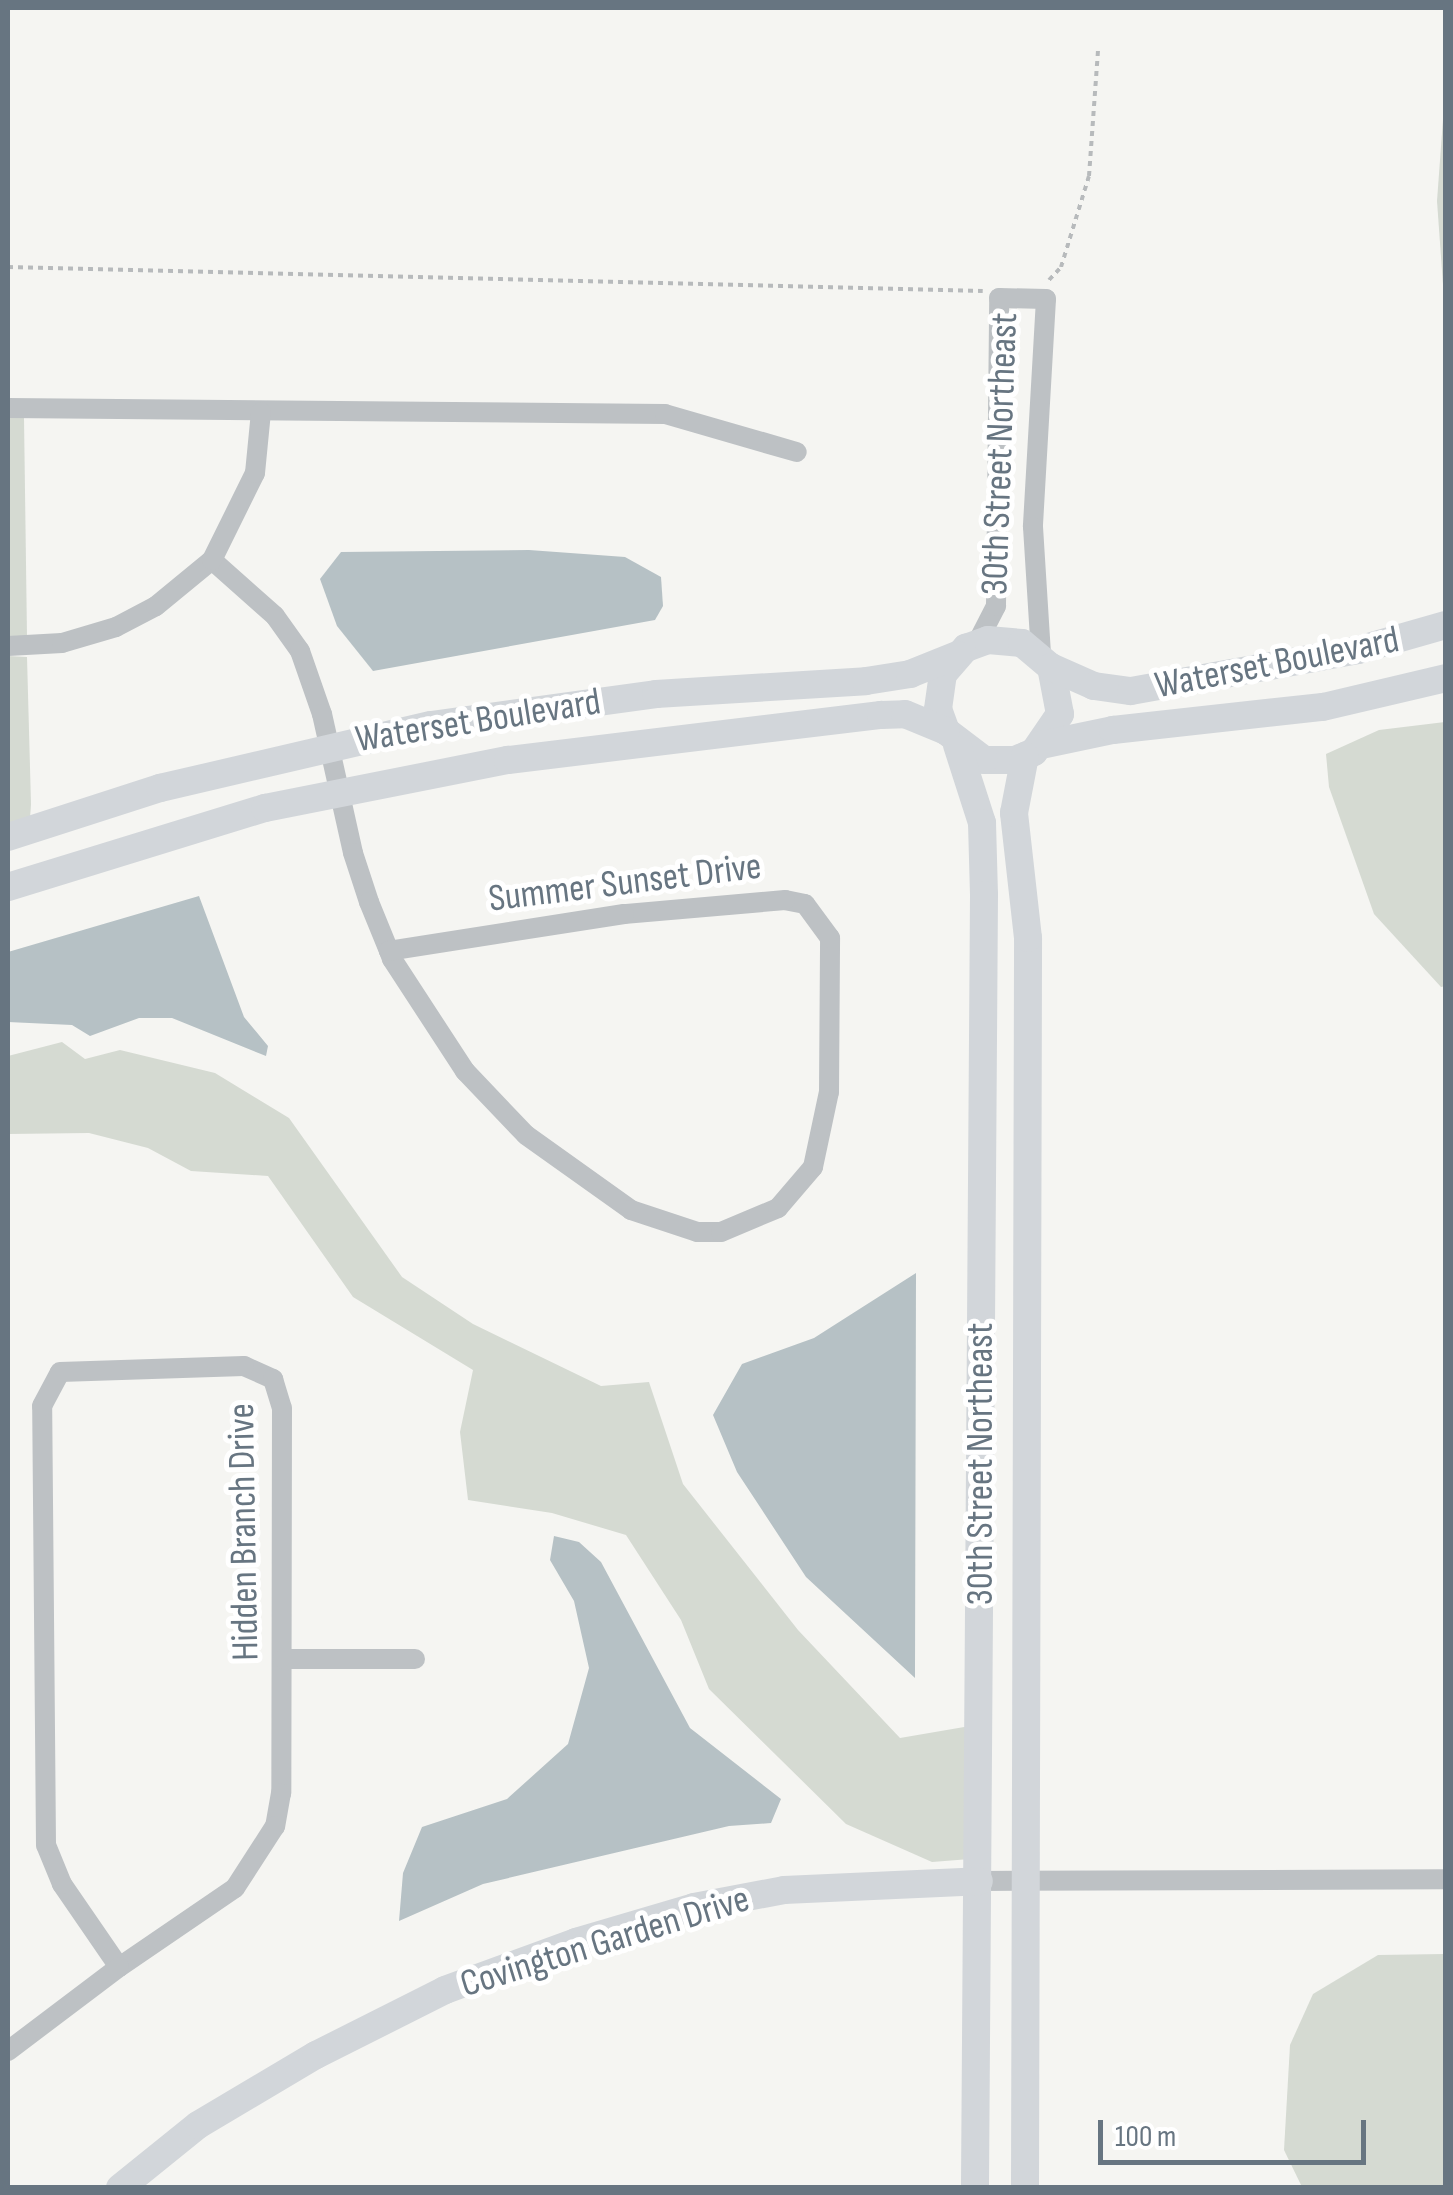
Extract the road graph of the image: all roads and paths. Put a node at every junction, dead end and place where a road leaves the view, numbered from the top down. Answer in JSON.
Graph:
{"nodes":[{"id":1,"x":1098,"y":49,"type":"dead end"},
{"id":2,"x":8,"y":267,"type":"edge"},
{"id":3,"x":1044,"y":287,"type":"dead end"},
{"id":4,"x":995,"y":291,"type":"dead end"},
{"id":5,"x":8,"y":408,"type":"edge"},
{"id":6,"x":261,"y":412,"type":"junction"},
{"id":7,"x":797,"y":452,"type":"dead end"},
{"id":8,"x":212,"y":560,"type":"junction"},
{"id":9,"x":1446,"y":625,"type":"edge"},
{"id":10,"x":8,"y":646,"type":"edge"},
{"id":11,"x":967,"y":649,"type":"junction"},
{"id":12,"x":1046,"y":661,"type":"junction"},
{"id":13,"x":1446,"y":678,"type":"edge"},
{"id":14,"x":951,"y":738,"type":"junction"},
{"id":15,"x":330,"y":746,"type":"junction"},
{"id":16,"x":1033,"y":751,"type":"junction"},
{"id":17,"x":340,"y":792,"type":"junction"},
{"id":18,"x":8,"y":838,"type":"edge"},
{"id":19,"x":8,"y":887,"type":"edge"},
{"id":20,"x":389,"y":951,"type":"junction"},
{"id":21,"x":283,"y":1658,"type":"junction"},
{"id":22,"x":415,"y":1659,"type":"dead end"},
{"id":23,"x":1446,"y":1879,"type":"edge"},
{"id":24,"x":979,"y":1882,"type":"junction"},
{"id":25,"x":1029,"y":1882,"type":"junction"},
{"id":26,"x":119,"y":1967,"type":"junction"},
{"id":27,"x":8,"y":2051,"type":"edge"},
{"id":28,"x":120,"y":2188,"type":"edge"},
{"id":29,"x":975,"y":2188,"type":"edge"},
{"id":30,"x":1025,"y":2188,"type":"edge"}],
"edges":[{"from":1,"to":3,"type":"path"},
{"from":2,"to":4,"type":"path"},
{"from":5,"to":6,"type":"street"},
{"from":6,"to":7,"type":"street"},
{"from":6,"to":8,"type":"street"},
{"from":8,"to":10,"type":"street"},
{"from":8,"to":15,"type":"street","name":"Summer Sunset Drive"},
{"from":9,"to":12,"type":"street","name":"Waterset Boulevard"},
{"from":11,"to":12,"type":"street"},
{"from":11,"to":12,"type":"street","name":"30th Street Northeast"},
{"from":11,"to":14,"type":"street"},
{"from":11,"to":15,"type":"street","name":"Waterset Boulevard"},
{"from":12,"to":16,"type":"street"},
{"from":13,"to":16,"type":"street","name":"Waterset Boulevard"},
{"from":14,"to":16,"type":"street"},
{"from":14,"to":17,"type":"street","name":"Waterset Boulevard"},
{"from":14,"to":24,"type":"street","name":"30th Street Northeast"},
{"from":15,"to":17,"type":"street","name":"Summer Sunset Drive"},
{"from":15,"to":18,"type":"street","name":"Waterset Boulevard"},
{"from":16,"to":25,"type":"street","name":"30th Street Northeast"},
{"from":17,"to":19,"type":"street","name":"Waterset Boulevard"},
{"from":17,"to":20,"type":"street","name":"Summer Sunset Drive"},
{"from":20,"to":20,"type":"street","name":"Summer Sunset Drive"},
{"from":21,"to":22,"type":"street"},
{"from":21,"to":26,"type":"street","name":"Hidden Branch Drive"},
{"from":21,"to":26,"type":"street","name":"Hidden Branch Drive"},
{"from":23,"to":25,"type":"street","name":"Covington Garden Drive"},
{"from":24,"to":25,"type":"street","name":"Covington Garden Drive"},
{"from":24,"to":28,"type":"street","name":"Covington Garden Drive"},
{"from":24,"to":29,"type":"street","name":"30th Street Northeast"},
{"from":25,"to":30,"type":"street","name":"30th Street Northeast"},
{"from":26,"to":27,"type":"street","name":"Hidden Branch Drive"}]}
